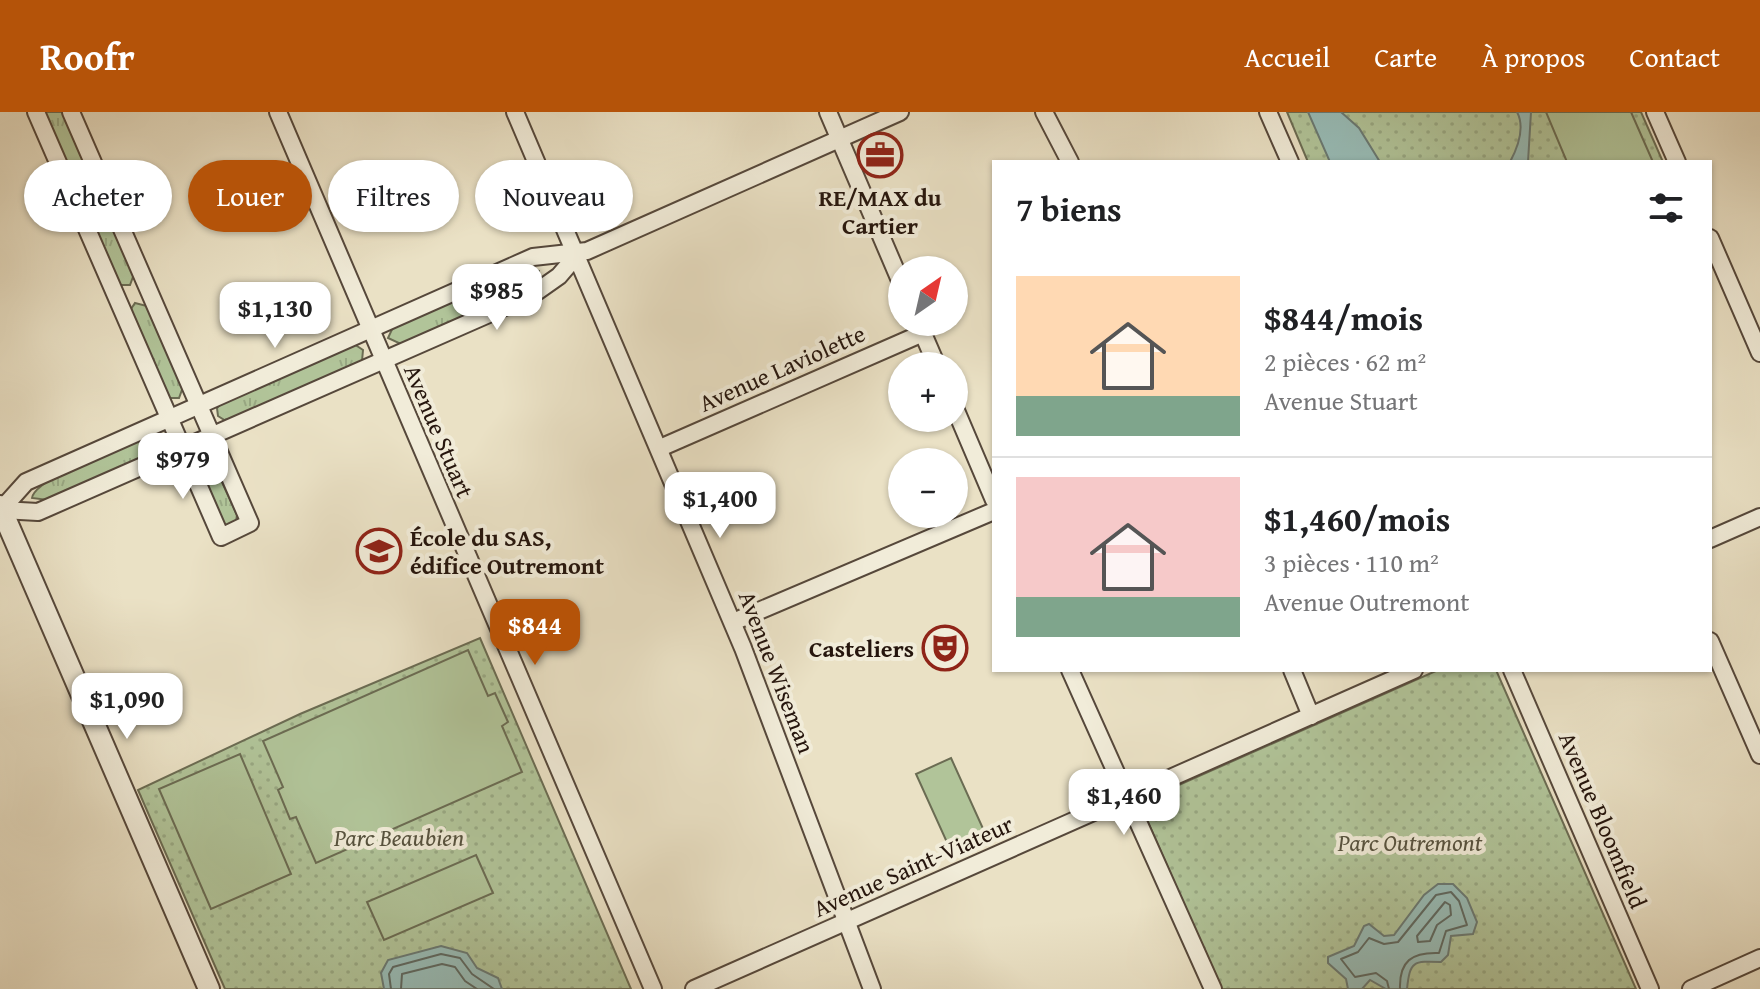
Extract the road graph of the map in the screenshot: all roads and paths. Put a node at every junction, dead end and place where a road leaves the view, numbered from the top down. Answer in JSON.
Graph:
{"nodes":[{"id":1,"x":36,"y":112,"type":"edge"},
{"id":2,"x":71,"y":112,"type":"edge"},
{"id":3,"x":278,"y":112,"type":"edge"},
{"id":4,"x":515,"y":112,"type":"edge"},
{"id":5,"x":828,"y":112,"type":"edge"},
{"id":6,"x":900,"y":112,"type":"edge"},
{"id":7,"x":1044,"y":112,"type":"edge"},
{"id":8,"x":1268,"y":112,"type":"edge"},
{"id":9,"x":1655,"y":112,"type":"edge"},
{"id":10,"x":839,"y":139,"type":"junction"},
{"id":11,"x":1069,"y":160,"type":"edge"},
{"id":12,"x":1289,"y":160,"type":"edge"},
{"id":13,"x":1676,"y":160,"type":"edge"},
{"id":14,"x":1712,"y":243,"type":"edge"},
{"id":15,"x":577,"y":255,"type":"junction"},
{"id":16,"x":889,"y":256,"type":"edge"},
{"id":17,"x":371,"y":329,"type":"junction"},
{"id":18,"x":901,"y":336,"type":"edge"},
{"id":19,"x":1760,"y":353,"type":"edge"},
{"id":20,"x":383,"y":358,"type":"junction"},
{"id":21,"x":198,"y":405,"type":"junction"},
{"id":22,"x":168,"y":419,"type":"junction"},
{"id":23,"x":965,"y":432,"type":"edge"},
{"id":24,"x":212,"y":435,"type":"junction"},
{"id":25,"x":182,"y":448,"type":"junction"},
{"id":26,"x":660,"y":448,"type":"junction"},
{"id":27,"x":992,"y":495,"type":"edge"},
{"id":28,"x":1,"y":509,"type":"edge"},
{"id":29,"x":992,"y":512,"type":"edge"},
{"id":30,"x":1760,"y":517,"type":"edge"},
{"id":31,"x":1712,"y":538,"type":"edge"},
{"id":32,"x":733,"y":622,"type":"junction"},
{"id":33,"x":1712,"y":646,"type":"edge"},
{"id":34,"x":1071,"y":672,"type":"edge"},
{"id":35,"x":1293,"y":672,"type":"edge"},
{"id":36,"x":1410,"y":672,"type":"edge"},
{"id":37,"x":1513,"y":672,"type":"edge"},
{"id":38,"x":1311,"y":716,"type":"junction"},
{"id":39,"x":1760,"y":755,"type":"edge"},
{"id":40,"x":1127,"y":797,"type":"junction"},
{"id":41,"x":847,"y":921,"type":"junction"},
{"id":42,"x":1760,"y":958,"type":"edge"},
{"id":43,"x":209,"y":989,"type":"edge"},
{"id":44,"x":653,"y":989,"type":"edge"},
{"id":45,"x":694,"y":989,"type":"edge"},
{"id":46,"x":872,"y":989,"type":"edge"},
{"id":47,"x":1213,"y":989,"type":"edge"},
{"id":48,"x":1650,"y":989,"type":"edge"},
{"id":49,"x":1691,"y":989,"type":"edge"}],
"edges":[{"from":1,"to":22,"type":"street"},
{"from":2,"to":21,"type":"street"},
{"from":3,"to":17,"type":"street","name":"Avenue Stuart"},
{"from":4,"to":15,"type":"street","name":"Avenue Wiseman"},
{"from":5,"to":10,"type":"street"},
{"from":6,"to":10,"type":"street"},
{"from":7,"to":11,"type":"street"},
{"from":8,"to":12,"type":"street"},
{"from":9,"to":13,"type":"street"},
{"from":10,"to":15,"type":"street"},
{"from":10,"to":16,"type":"street"},
{"from":14,"to":19,"type":"street"},
{"from":15,"to":17,"type":"street"},
{"from":15,"to":20,"type":"street"},
{"from":15,"to":26,"type":"street","name":"Avenue Wiseman"},
{"from":17,"to":20,"type":"street","name":"Avenue Stuart"},
{"from":17,"to":21,"type":"street"},
{"from":18,"to":26,"type":"street","name":"Avenue Laviolette"},
{"from":20,"to":24,"type":"street"},
{"from":20,"to":44,"type":"street","name":"Avenue Stuart"},
{"from":21,"to":22,"type":"street"},
{"from":21,"to":24,"type":"street"},
{"from":22,"to":25,"type":"street"},
{"from":22,"to":28,"type":"street"},
{"from":23,"to":27,"type":"street"},
{"from":24,"to":25,"type":"street"},
{"from":24,"to":25,"type":"street"},
{"from":25,"to":28,"type":"street"},
{"from":26,"to":32,"type":"street","name":"Avenue Wiseman"},
{"from":28,"to":43,"type":"street"},
{"from":29,"to":32,"type":"street"},
{"from":30,"to":31,"type":"street"},
{"from":32,"to":41,"type":"street","name":"Avenue Wiseman"},
{"from":33,"to":39,"type":"street"},
{"from":34,"to":40,"type":"street"},
{"from":35,"to":38,"type":"street"},
{"from":36,"to":38,"type":"street","name":"Avenue Saint-Viateur"},
{"from":37,"to":48,"type":"street","name":"Avenue Bloomfield"},
{"from":38,"to":40,"type":"street","name":"Avenue Saint-Viateur"},
{"from":40,"to":41,"type":"street","name":"Avenue Saint-Viateur"},
{"from":40,"to":47,"type":"street"},
{"from":41,"to":45,"type":"street","name":"Avenue Saint-Viateur"},
{"from":41,"to":46,"type":"street","name":"Avenue Wiseman"},
{"from":42,"to":49,"type":"street"}]}
